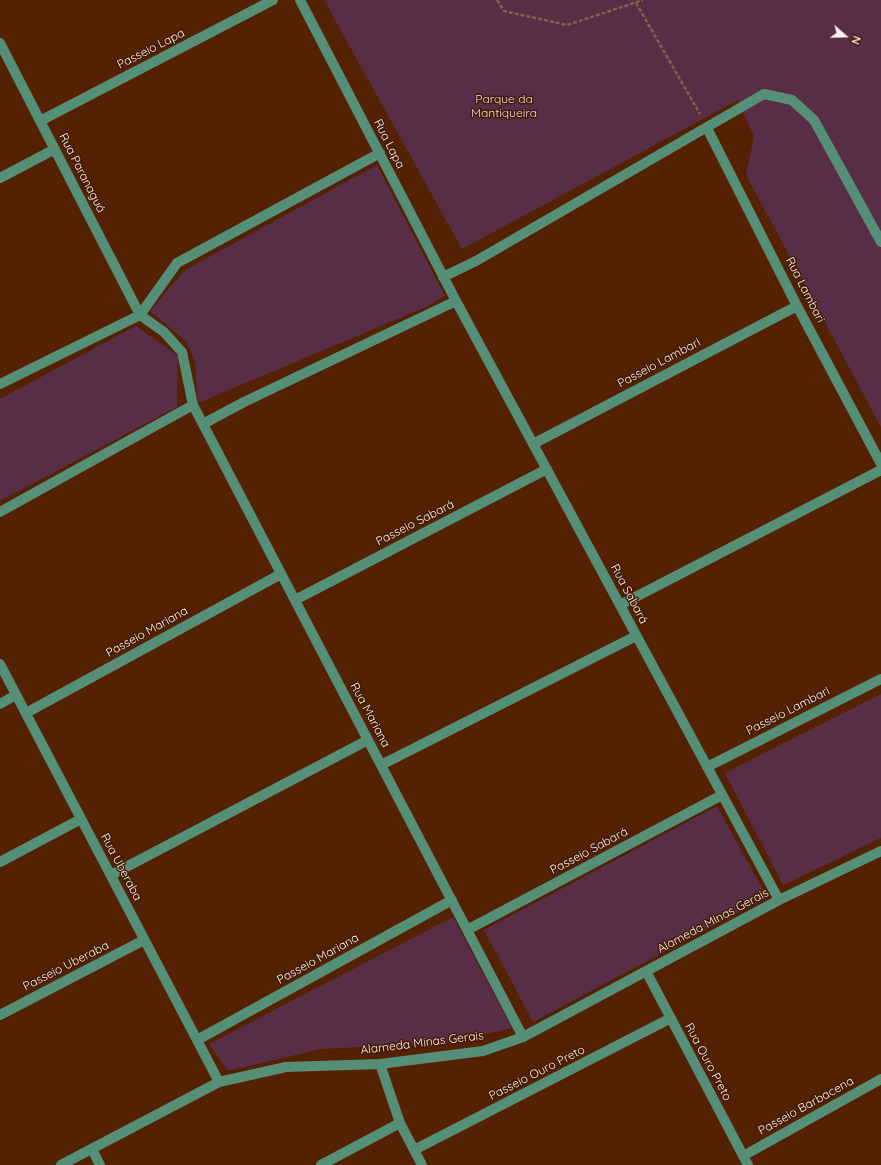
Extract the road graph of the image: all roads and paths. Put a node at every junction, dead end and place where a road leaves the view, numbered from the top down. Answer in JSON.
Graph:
{"nodes":[{"id":1,"x":273,"y":0,"type":"edge"},
{"id":2,"x":300,"y":0,"type":"edge"},
{"id":3,"x":497,"y":0,"type":"edge"},
{"id":4,"x":643,"y":0,"type":"edge"},
{"id":5,"x":636,"y":4,"type":"junction"},
{"id":6,"x":0,"y":43,"type":"edge"},
{"id":7,"x":40,"y":121,"type":"junction"},
{"id":8,"x":707,"y":128,"type":"junction"},
{"id":9,"x":55,"y":149,"type":"junction"},
{"id":10,"x":380,"y":153,"type":"junction"},
{"id":11,"x":0,"y":178,"type":"edge"},
{"id":12,"x":881,"y":242,"type":"edge"},
{"id":13,"x":443,"y":276,"type":"junction"},
{"id":14,"x":456,"y":301,"type":"junction"},
{"id":15,"x":798,"y":306,"type":"junction"},
{"id":16,"x":140,"y":315,"type":"junction"},
{"id":17,"x":0,"y":384,"type":"edge"},
{"id":18,"x":193,"y":405,"type":"junction"},
{"id":19,"x":203,"y":424,"type":"junction"},
{"id":20,"x":532,"y":444,"type":"junction"},
{"id":21,"x":881,"y":464,"type":"edge"},
{"id":22,"x":546,"y":469,"type":"junction"},
{"id":23,"x":881,"y":470,"type":"edge"},
{"id":24,"x":0,"y":512,"type":"edge"},
{"id":25,"x":281,"y":574,"type":"junction"},
{"id":26,"x":295,"y":600,"type":"junction"},
{"id":27,"x":620,"y":605,"type":"junction"},
{"id":28,"x":636,"y":636,"type":"junction"},
{"id":29,"x":0,"y":664,"type":"edge"},
{"id":30,"x":881,"y":679,"type":"edge"},
{"id":31,"x":16,"y":695,"type":"junction"},
{"id":32,"x":0,"y":704,"type":"edge"},
{"id":33,"x":26,"y":713,"type":"junction"},
{"id":34,"x":368,"y":740,"type":"junction"},
{"id":35,"x":381,"y":765,"type":"junction"},
{"id":36,"x":707,"y":767,"type":"junction"},
{"id":37,"x":722,"y":795,"type":"junction"},
{"id":38,"x":81,"y":819,"type":"junction"},
{"id":39,"x":881,"y":851,"type":"edge"},
{"id":40,"x":0,"y":862,"type":"edge"},
{"id":41,"x":111,"y":875,"type":"junction"},
{"id":42,"x":452,"y":900,"type":"junction"},
{"id":43,"x":778,"y":900,"type":"junction"},
{"id":44,"x":467,"y":930,"type":"junction"},
{"id":45,"x":144,"y":940,"type":"junction"},
{"id":46,"x":646,"y":971,"type":"junction"},
{"id":47,"x":0,"y":1015,"type":"edge"},
{"id":48,"x":671,"y":1018,"type":"junction"},
{"id":49,"x":524,"y":1037,"type":"junction"},
{"id":50,"x":197,"y":1040,"type":"junction"},
{"id":51,"x":380,"y":1064,"type":"junction"},
{"id":52,"x":881,"y":1079,"type":"edge"},
{"id":53,"x":219,"y":1082,"type":"junction"},
{"id":54,"x":400,"y":1123,"type":"junction"},
{"id":55,"x":92,"y":1149,"type":"junction"},
{"id":56,"x":414,"y":1150,"type":"junction"},
{"id":57,"x":743,"y":1156,"type":"junction"},
{"id":58,"x":61,"y":1165,"type":"edge"},
{"id":59,"x":100,"y":1165,"type":"edge"},
{"id":60,"x":321,"y":1165,"type":"edge"},
{"id":61,"x":422,"y":1165,"type":"edge"},
{"id":62,"x":748,"y":1165,"type":"edge"}],
"edges":[{"from":1,"to":7,"type":"street","name":"Passeio Lapa"},
{"from":2,"to":10,"type":"street","name":"Rua Lapa"},
{"from":3,"to":5,"type":"path"},
{"from":4,"to":5,"type":"path"},
{"from":5,"to":8,"type":"path"},
{"from":6,"to":7,"type":"street","name":"Rua Paranaguá"},
{"from":7,"to":9,"type":"street","name":"Rua Paranaguá"},
{"from":8,"to":12,"type":"street"},
{"from":8,"to":13,"type":"street"},
{"from":8,"to":15,"type":"street","name":"Rua Lambari"},
{"from":9,"to":11,"type":"street"},
{"from":9,"to":16,"type":"street","name":"Rua Paranaguá"},
{"from":10,"to":13,"type":"street","name":"Rua Lapa"},
{"from":10,"to":16,"type":"street"},
{"from":13,"to":14,"type":"street","name":"Rua Lapa"},
{"from":14,"to":19,"type":"street"},
{"from":14,"to":20,"type":"street","name":"Rua Sabará"},
{"from":15,"to":20,"type":"street","name":"Passeio Lambari"},
{"from":15,"to":21,"type":"street","name":"Rua Lambari"},
{"from":16,"to":17,"type":"street"},
{"from":16,"to":18,"type":"street","name":"Rua Mariana"},
{"from":18,"to":19,"type":"street","name":"Rua Mariana"},
{"from":18,"to":24,"type":"street"},
{"from":19,"to":25,"type":"street","name":"Rua Mariana"},
{"from":20,"to":22,"type":"street","name":"Rua Sabará"},
{"from":22,"to":26,"type":"street","name":"Passeio Sabará"},
{"from":22,"to":27,"type":"street","name":"Rua Sabará"},
{"from":23,"to":27,"type":"street"},
{"from":25,"to":26,"type":"street","name":"Rua Mariana"},
{"from":25,"to":33,"type":"street","name":"Passeio Mariana"},
{"from":26,"to":34,"type":"street","name":"Rua Mariana"},
{"from":27,"to":28,"type":"street","name":"Rua Sabará"},
{"from":28,"to":35,"type":"street"},
{"from":28,"to":36,"type":"street","name":"Rua Sabará"},
{"from":29,"to":31,"type":"street","name":"Rua Uberaba"},
{"from":30,"to":36,"type":"street","name":"Passeio Lambari"},
{"from":31,"to":32,"type":"street"},
{"from":31,"to":33,"type":"street","name":"Rua Uberaba"},
{"from":33,"to":38,"type":"street","name":"Rua Uberaba"},
{"from":34,"to":35,"type":"street","name":"Rua Mariana"},
{"from":34,"to":41,"type":"street"},
{"from":35,"to":42,"type":"street","name":"Rua Mariana"},
{"from":36,"to":37,"type":"street","name":"Rua Sabará"},
{"from":37,"to":43,"type":"street","name":"Rua Sabará"},
{"from":37,"to":44,"type":"street","name":"Passeio Sabará"},
{"from":38,"to":40,"type":"street"},
{"from":38,"to":41,"type":"street","name":"Rua Uberaba"},
{"from":39,"to":43,"type":"street","name":"Alameda Minas Gerais"},
{"from":41,"to":45,"type":"street","name":"Rua Uberaba"},
{"from":42,"to":44,"type":"street","name":"Rua Mariana"},
{"from":42,"to":50,"type":"street","name":"Passeio Mariana"},
{"from":43,"to":46,"type":"street","name":"Alameda Minas Gerais"},
{"from":44,"to":49,"type":"street","name":"Rua Mariana"},
{"from":45,"to":47,"type":"street","name":"Passeio Uberaba"},
{"from":45,"to":50,"type":"street","name":"Rua Uberaba"},
{"from":46,"to":48,"type":"street","name":"Rua Ouro Preto"},
{"from":46,"to":49,"type":"street","name":"Alameda Minas Gerais"},
{"from":48,"to":56,"type":"street","name":"Passeio Ouro Preto"},
{"from":48,"to":57,"type":"street","name":"Rua Ouro Preto"},
{"from":49,"to":51,"type":"street","name":"Alameda Minas Gerais"},
{"from":50,"to":53,"type":"street","name":"Rua Uberaba"},
{"from":51,"to":53,"type":"street","name":"Alameda Minas Gerais"},
{"from":51,"to":54,"type":"street"},
{"from":52,"to":57,"type":"street","name":"Passeio Barbacena"},
{"from":53,"to":55,"type":"street","name":"Alameda Minas Gerais"},
{"from":54,"to":56,"type":"street"},
{"from":54,"to":60,"type":"street"},
{"from":55,"to":58,"type":"street","name":"Alameda Minas Gerais"},
{"from":55,"to":59,"type":"street"},
{"from":56,"to":61,"type":"street"},
{"from":57,"to":62,"type":"street","name":"Rua Ouro Preto"}]}
